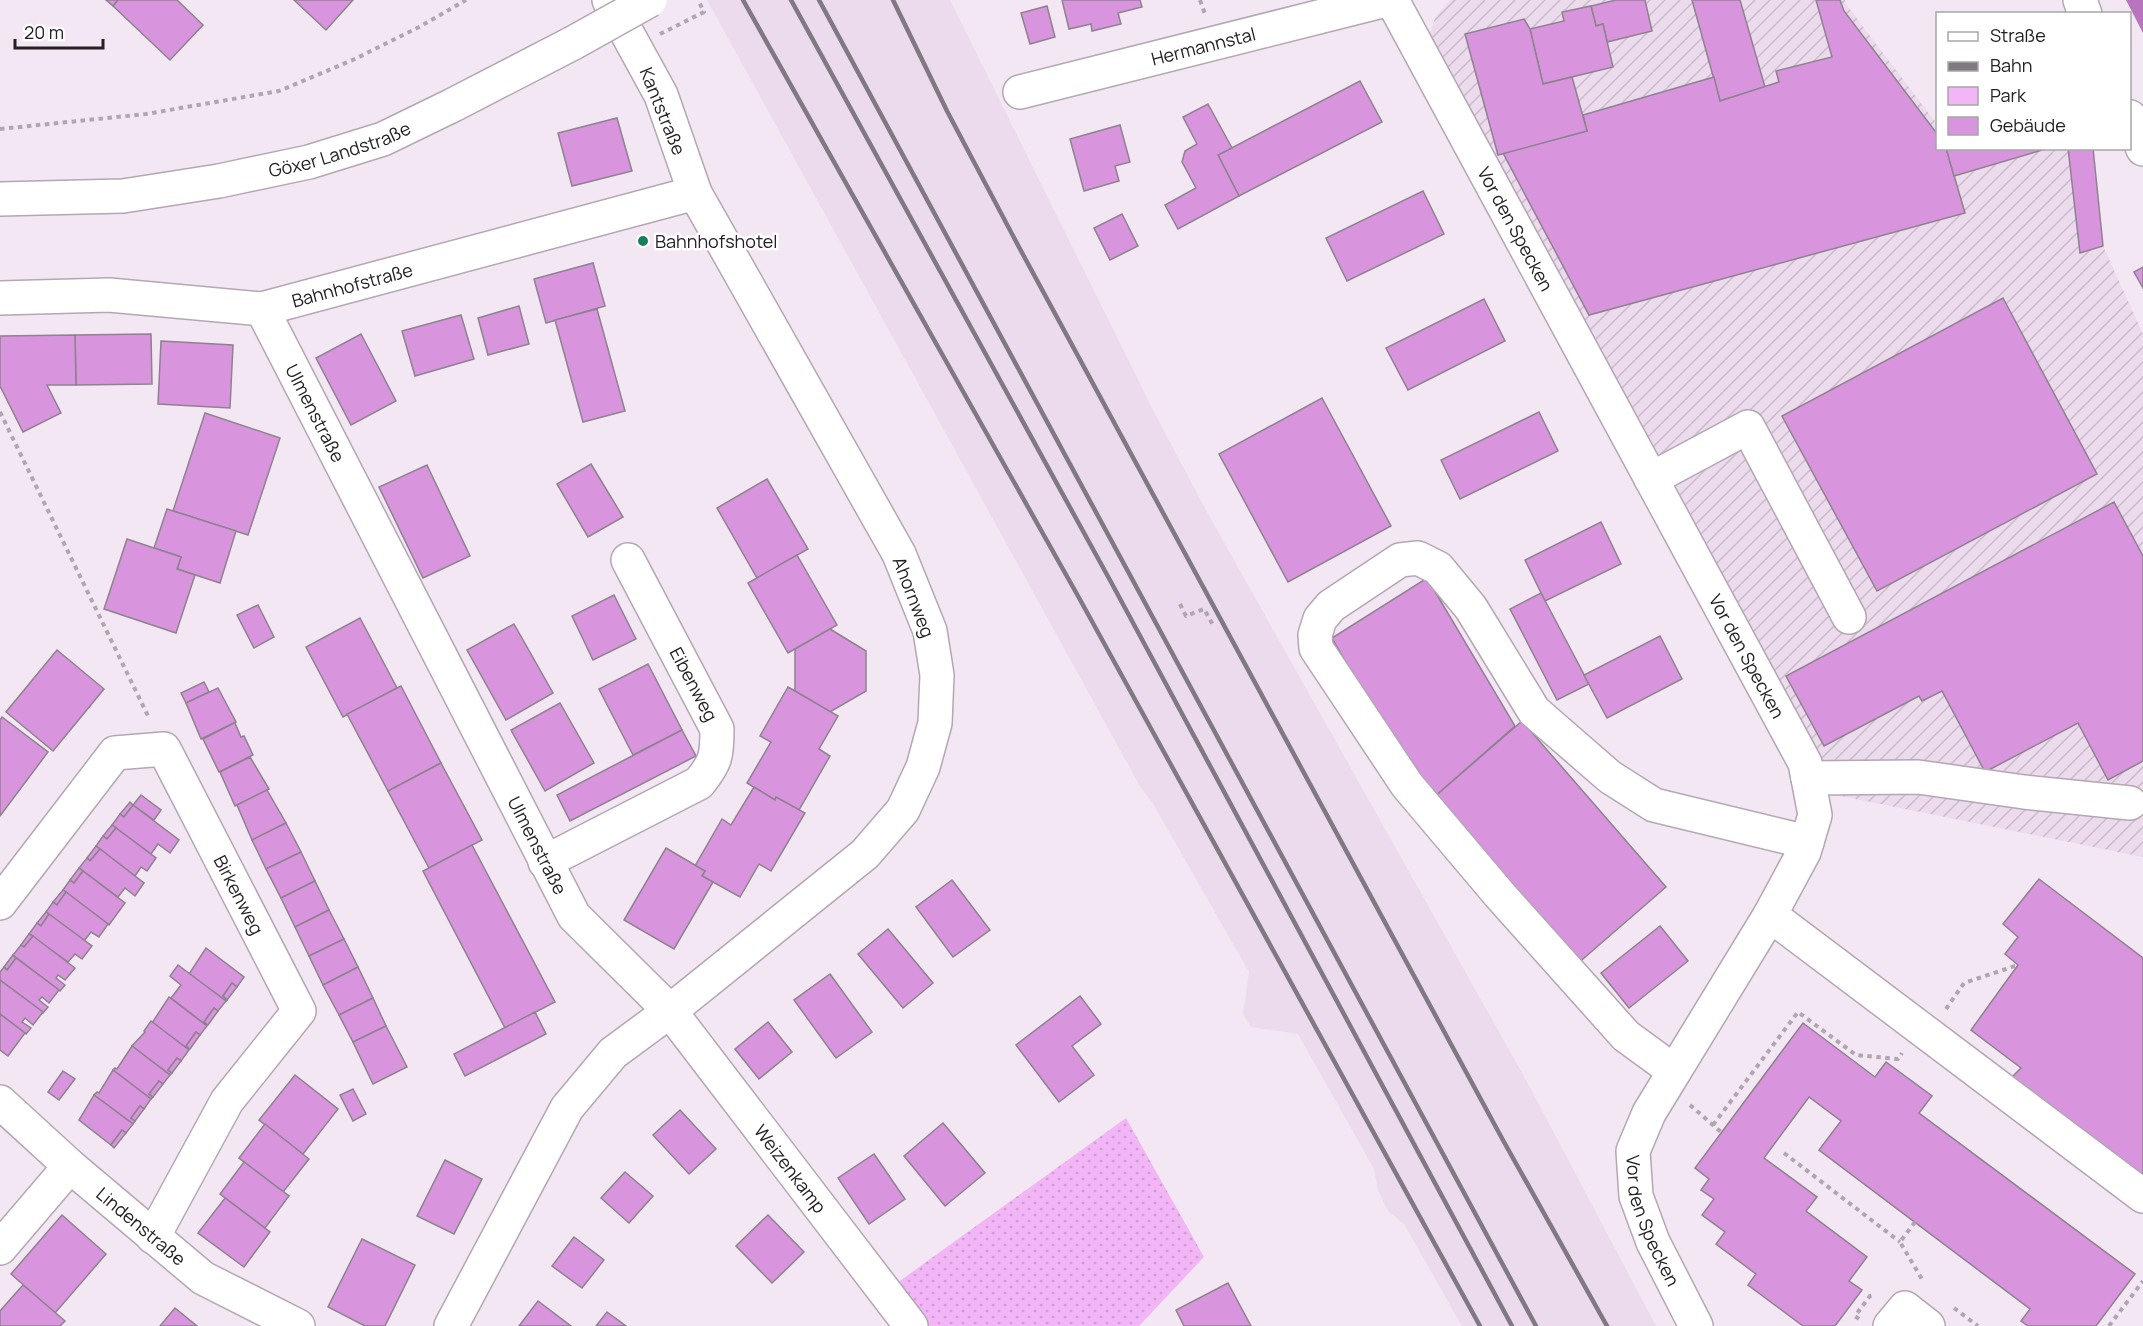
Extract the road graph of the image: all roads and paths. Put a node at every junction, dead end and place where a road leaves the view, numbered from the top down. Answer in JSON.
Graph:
{"nodes":[{"id":1,"x":466,"y":0,"type":"edge"},
{"id":2,"x":609,"y":0,"type":"edge"},
{"id":3,"x":651,"y":0,"type":"edge"},
{"id":4,"x":698,"y":0,"type":"edge"},
{"id":5,"x":1386,"y":0,"type":"edge"},
{"id":6,"x":1392,"y":0,"type":"edge"},
{"id":7,"x":654,"y":37,"type":"dead end"},
{"id":8,"x":1020,"y":92,"type":"dead end"},
{"id":9,"x":2131,"y":119,"type":"edge"},
{"id":10,"x":0,"y":129,"type":"edge"},
{"id":11,"x":2143,"y":148,"type":"edge"},
{"id":12,"x":695,"y":194,"type":"junction"},
{"id":13,"x":0,"y":199,"type":"edge"},
{"id":14,"x":0,"y":297,"type":"edge"},
{"id":15,"x":262,"y":309,"type":"junction"},
{"id":16,"x":0,"y":412,"type":"edge"},
{"id":17,"x":1651,"y":479,"type":"junction"},
{"id":18,"x":628,"y":561,"type":"dead end"},
{"id":19,"x":1180,"y":604,"type":"dead end"},
{"id":20,"x":1850,"y":617,"type":"dead end"},
{"id":21,"x":1213,"y":625,"type":"dead end"},
{"id":22,"x":164,"y":749,"type":"junction"},
{"id":23,"x":1808,"y":778,"type":"junction"},
{"id":24,"x":2130,"y":803,"type":"dead end"},
{"id":25,"x":1806,"y":842,"type":"junction"},
{"id":26,"x":545,"y":862,"type":"junction"},
{"id":27,"x":0,"y":903,"type":"edge"},
{"id":28,"x":1770,"y":915,"type":"junction"},
{"id":29,"x":2018,"y":965,"type":"dead end"},
{"id":30,"x":670,"y":1011,"type":"junction"},
{"id":31,"x":1923,"y":1031,"type":"junction"},
{"id":32,"x":1670,"y":1078,"type":"junction"},
{"id":33,"x":0,"y":1102,"type":"edge"},
{"id":34,"x":1713,"y":1125,"type":"junction"},
{"id":35,"x":1721,"y":1132,"type":"dead end"},
{"id":36,"x":1784,"y":1153,"type":"dead end"},
{"id":37,"x":70,"y":1166,"type":"junction"},
{"id":38,"x":2143,"y":1196,"type":"edge"},
{"id":39,"x":1914,"y":1222,"type":"dead end"},
{"id":40,"x":153,"y":1237,"type":"junction"},
{"id":41,"x":1900,"y":1242,"type":"junction"},
{"id":42,"x":0,"y":1248,"type":"edge"},
{"id":43,"x":2143,"y":1281,"type":"edge"},
{"id":44,"x":1926,"y":1287,"type":"dead end"},
{"id":45,"x":298,"y":1326,"type":"edge"},
{"id":46,"x":451,"y":1326,"type":"edge"},
{"id":47,"x":911,"y":1326,"type":"edge"},
{"id":48,"x":1696,"y":1326,"type":"edge"},
{"id":49,"x":1890,"y":1326,"type":"edge"},
{"id":50,"x":1928,"y":1326,"type":"edge"},
{"id":51,"x":2109,"y":1326,"type":"edge"}],
"edges":[{"from":1,"to":10,"type":"path"},
{"from":2,"to":12,"type":"street","name":"Kantstraße"},
{"from":3,"to":13,"type":"street","name":"Göxer Landstraße","bridge":true},
{"from":4,"to":7,"type":"path"},
{"from":5,"to":8,"type":"street","name":"Hermannstal"},
{"from":6,"to":17,"type":"street","name":"Vor den Specken"},
{"from":9,"to":11,"type":"street"},
{"from":12,"to":15,"type":"street","name":"Bahnhofstraße"},
{"from":12,"to":30,"type":"street","name":"Ahornweg"},
{"from":14,"to":15,"type":"street","name":"Bahnhofstraße"},
{"from":15,"to":26,"type":"street","name":"Ulmenstraße"},
{"from":16,"to":22,"type":"path"},
{"from":17,"to":20,"type":"street"},
{"from":17,"to":23,"type":"street","name":"Vor den Specken"},
{"from":18,"to":26,"type":"street","name":"Eibenweg"},
{"from":19,"to":21,"type":"path"},
{"from":22,"to":27,"type":"street"},
{"from":22,"to":40,"type":"street","name":"Birkenweg"},
{"from":23,"to":24,"type":"street"},
{"from":23,"to":25,"type":"street","name":"Vor den Specken"},
{"from":25,"to":28,"type":"street","name":"Vor den Specken"},
{"from":25,"to":32,"type":"street"},
{"from":26,"to":30,"type":"street","name":"Ulmenstraße"},
{"from":28,"to":31,"type":"street"},
{"from":28,"to":32,"type":"street","name":"Vor den Specken"},
{"from":29,"to":31,"type":"path"},
{"from":30,"to":46,"type":"street"},
{"from":30,"to":47,"type":"street","name":"Weizenkamp"},
{"from":31,"to":34,"type":"path"},
{"from":31,"to":38,"type":"street"},
{"from":32,"to":34,"type":"path"},
{"from":32,"to":48,"type":"street","name":"Vor den Specken"},
{"from":33,"to":37,"type":"street","name":"Lindenstraße"},
{"from":34,"to":35,"type":"path"},
{"from":36,"to":41,"type":"path"},
{"from":37,"to":40,"type":"street","name":"Lindenstraße"},
{"from":37,"to":42,"type":"street"},
{"from":39,"to":41,"type":"path"},
{"from":40,"to":45,"type":"street","name":"Lindenstraße"},
{"from":41,"to":44,"type":"path"},
{"from":43,"to":51,"type":"path"},
{"from":49,"to":50,"type":"street"}]}
